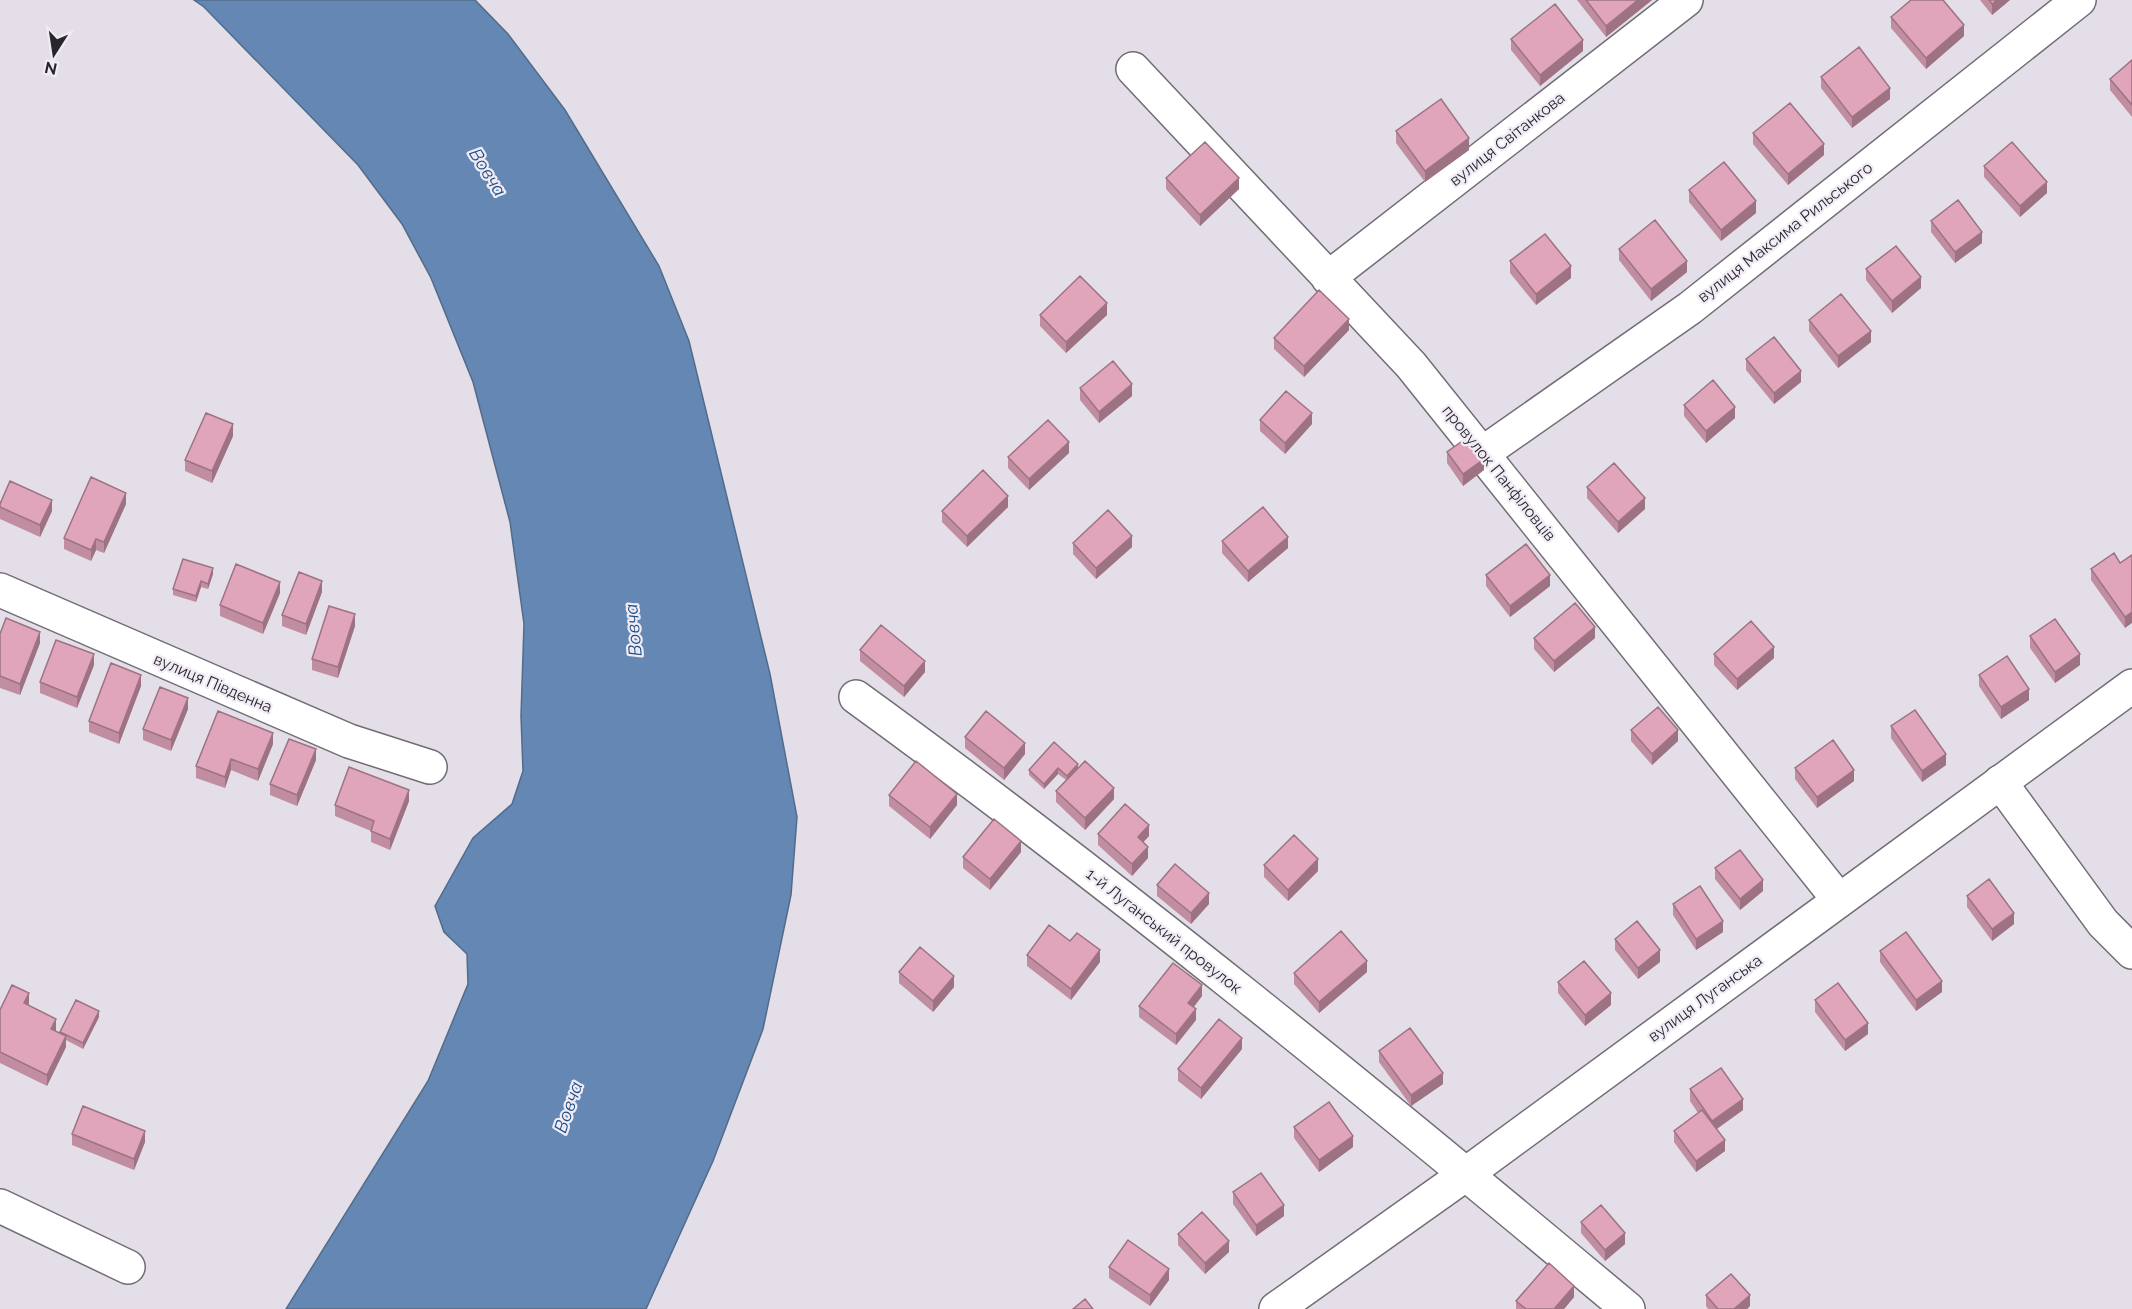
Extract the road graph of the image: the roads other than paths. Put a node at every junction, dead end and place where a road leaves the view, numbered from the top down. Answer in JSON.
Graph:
{"nodes":[{"id":1,"x":1686,"y":0,"type":"edge"},
{"id":2,"x":2079,"y":0,"type":"edge"},
{"id":3,"x":1133,"y":69,"type":"dead end"},
{"id":4,"x":1328,"y":278,"type":"junction"},
{"id":5,"x":1483,"y":453,"type":"junction"},
{"id":6,"x":0,"y":590,"type":"edge"},
{"id":7,"x":2132,"y":686,"type":"edge"},
{"id":8,"x":856,"y":697,"type":"dead end"},
{"id":9,"x":430,"y":767,"type":"dead end"},
{"id":10,"x":2000,"y":782,"type":"junction"},
{"id":11,"x":1839,"y":900,"type":"junction"},
{"id":12,"x":2132,"y":952,"type":"edge"},
{"id":13,"x":1466,"y":1174,"type":"junction"},
{"id":14,"x":0,"y":1206,"type":"edge"},
{"id":15,"x":128,"y":1267,"type":"dead end"},
{"id":16,"x":1276,"y":1309,"type":"edge"},
{"id":17,"x":1628,"y":1309,"type":"edge"}],
"edges":[{"from":1,"to":4,"type":"street","name":"вулиця Світанкова"},
{"from":2,"to":5,"type":"street","name":"вулиця Максима Рильського"},
{"from":3,"to":4,"type":"street","name":"провулок Панфіловців"},
{"from":4,"to":5,"type":"street","name":"провулок Панфіловців"},
{"from":5,"to":11,"type":"street","name":"провулок Панфіловців"},
{"from":6,"to":9,"type":"street","name":"вулиця Південна"},
{"from":7,"to":10,"type":"street","name":"вулиця Луганська"},
{"from":8,"to":13,"type":"street","name":"1-й Луганський провулок"},
{"from":10,"to":11,"type":"street","name":"вулиця Луганська"},
{"from":10,"to":12,"type":"street"},
{"from":11,"to":13,"type":"street","name":"вулиця Луганська"},
{"from":13,"to":16,"type":"street","name":"вулиця Луганська"},
{"from":13,"to":17,"type":"street","name":"1-й Луганський провулок"},
{"from":14,"to":15,"type":"street"}]}
